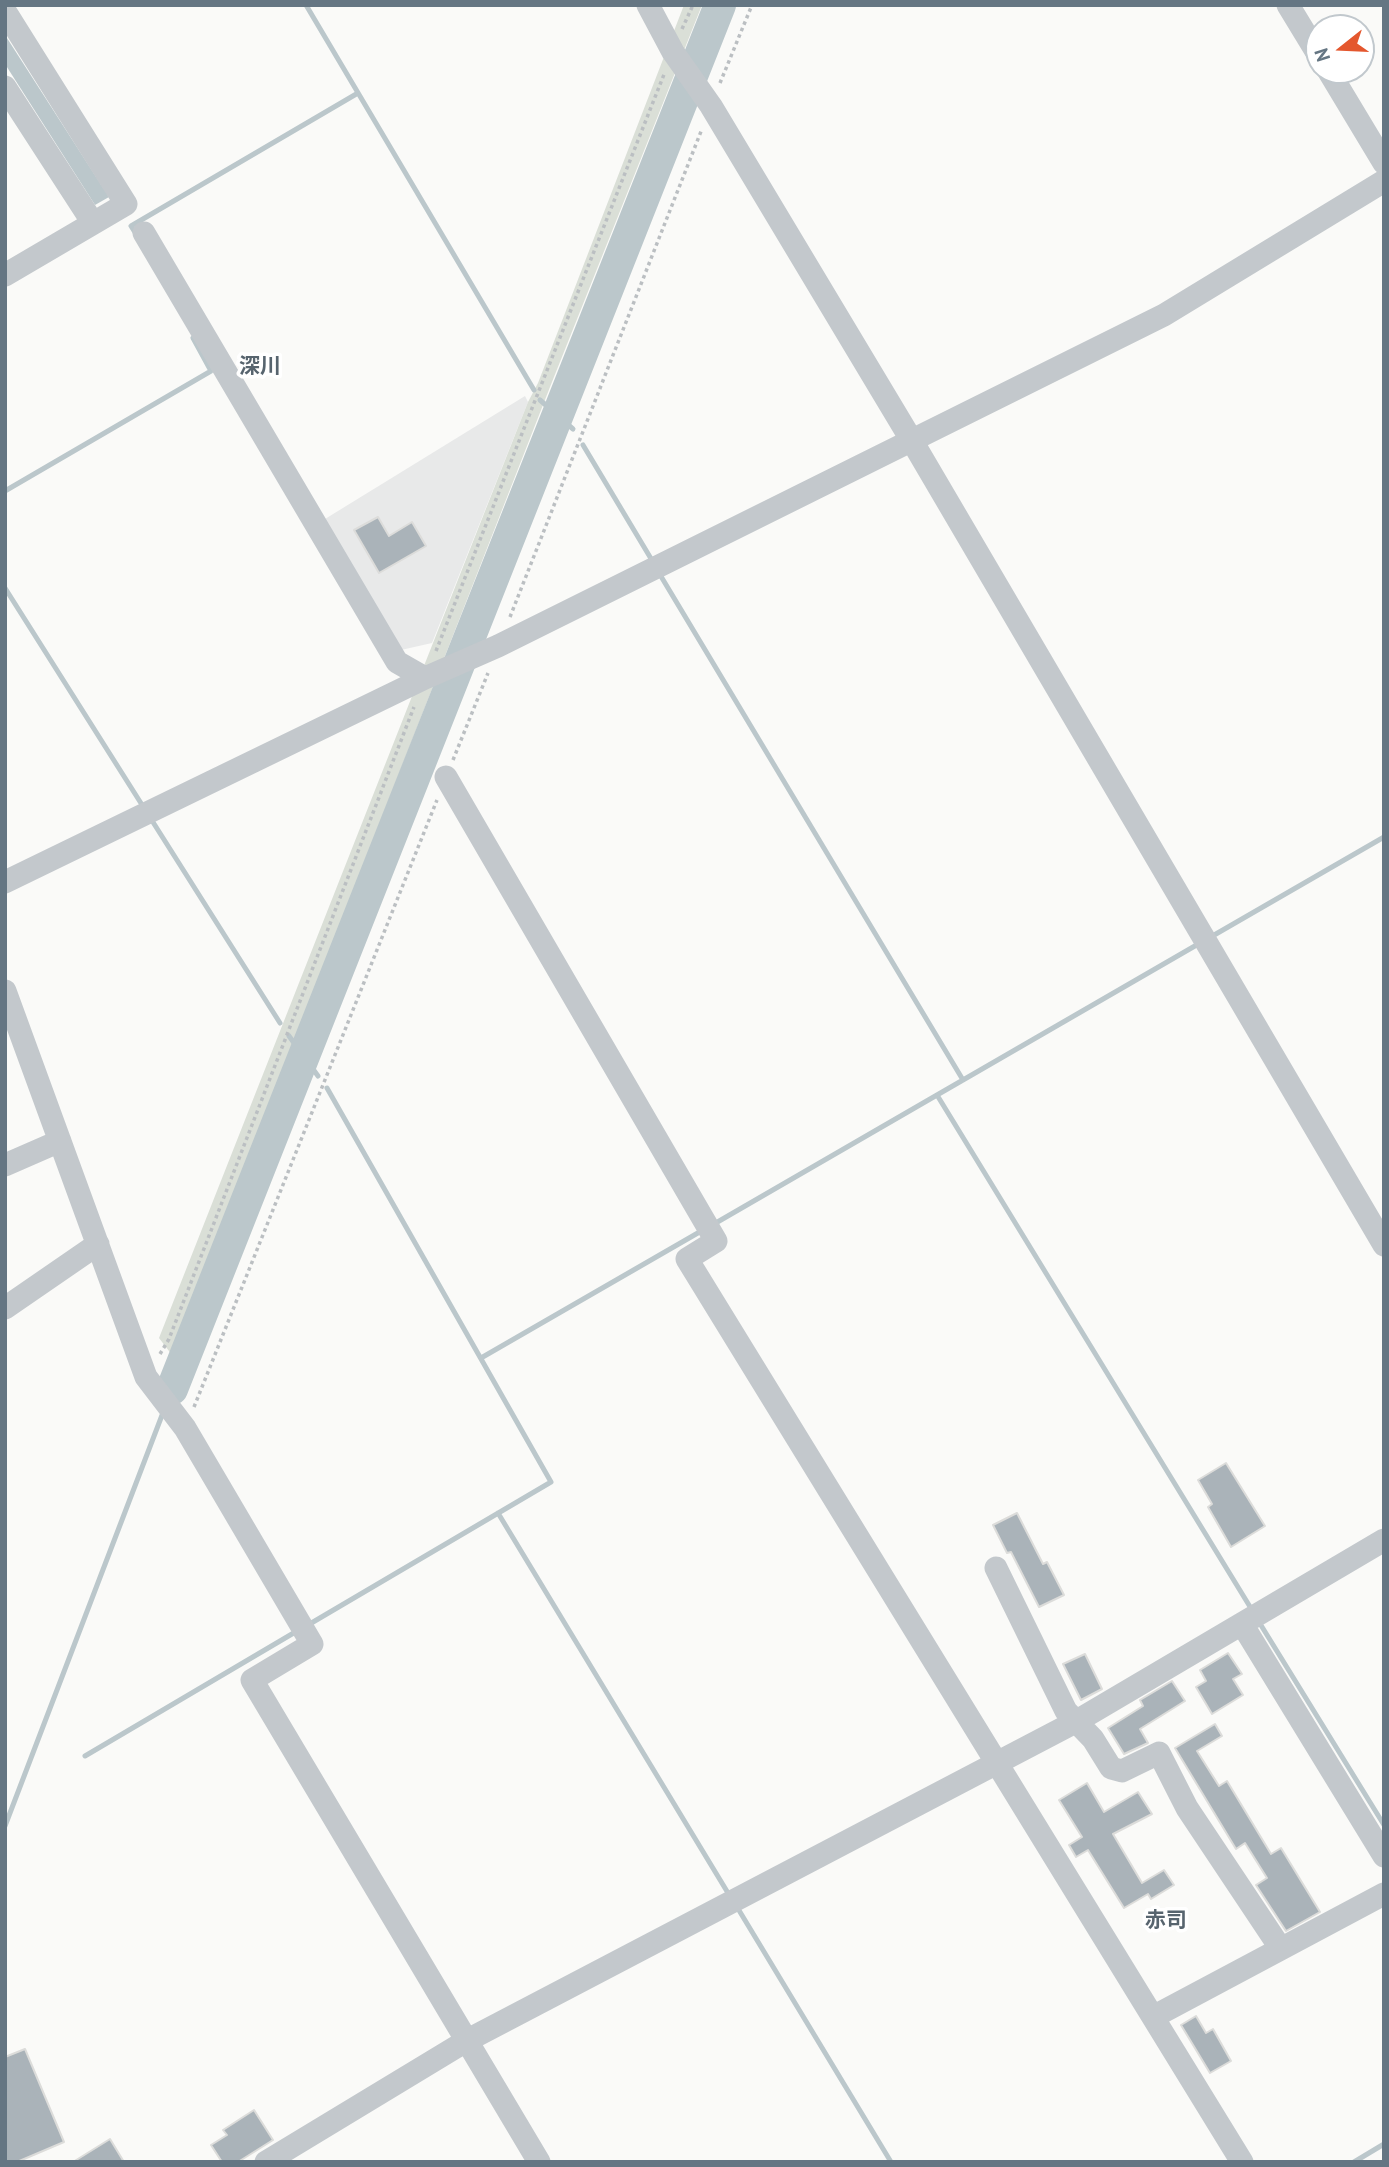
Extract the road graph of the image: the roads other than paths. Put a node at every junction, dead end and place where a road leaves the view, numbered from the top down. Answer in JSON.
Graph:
{"nodes":[{"id":1,"x":648,"y":5,"type":"edge"},
{"id":2,"x":1288,"y":5,"type":"edge"},
{"id":3,"x":5,"y":11,"type":"edge"},
{"id":4,"x":1305,"y":33,"type":"edge"},
{"id":5,"x":1336,"y":84,"type":"edge"},
{"id":6,"x":5,"y":87,"type":"edge"},
{"id":7,"x":1384,"y":163,"type":"edge"},
{"id":8,"x":1384,"y":181,"type":"edge"},
{"id":9,"x":93,"y":223,"type":"junction"},
{"id":10,"x":144,"y":233,"type":"dead end"},
{"id":11,"x":5,"y":275,"type":"edge"},
{"id":12,"x":912,"y":441,"type":"junction"},
{"id":13,"x":425,"y":678,"type":"junction"},
{"id":14,"x":446,"y":777,"type":"road end"},
{"id":15,"x":5,"y":882,"type":"edge"},
{"id":16,"x":5,"y":992,"type":"edge"},
{"id":17,"x":60,"y":1141,"type":"junction"},
{"id":18,"x":5,"y":1165,"type":"edge"},
{"id":19,"x":98,"y":1244,"type":"junction"},
{"id":20,"x":1384,"y":1245,"type":"edge"},
{"id":21,"x":5,"y":1308,"type":"edge"},
{"id":22,"x":1384,"y":1540,"type":"edge"},
{"id":23,"x":996,"y":1568,"type":"dead end"},
{"id":24,"x":1251,"y":1618,"type":"junction"},
{"id":25,"x":1076,"y":1721,"type":"junction"},
{"id":26,"x":997,"y":1763,"type":"junction"},
{"id":27,"x":1384,"y":1856,"type":"edge"},
{"id":28,"x":1384,"y":1894,"type":"edge"},
{"id":29,"x":1281,"y":1949,"type":"junction"},
{"id":30,"x":1153,"y":2017,"type":"junction"},
{"id":31,"x":466,"y":2041,"type":"junction"},
{"id":32,"x":266,"y":2162,"type":"edge"},
{"id":33,"x":539,"y":2162,"type":"edge"},
{"id":34,"x":1242,"y":2162,"type":"edge"}],
"edges":[{"from":1,"to":12,"type":"street"},
{"from":2,"to":4,"type":"street"},
{"from":3,"to":9,"type":"street"},
{"from":5,"to":7,"type":"street"},
{"from":6,"to":9,"type":"street"},
{"from":8,"to":12,"type":"street"},
{"from":9,"to":11,"type":"street"},
{"from":10,"to":13,"type":"street"},
{"from":12,"to":13,"type":"street"},
{"from":12,"to":20,"type":"street"},
{"from":13,"to":15,"type":"street"},
{"from":14,"to":26,"type":"street"},
{"from":16,"to":17,"type":"street"},
{"from":17,"to":18,"type":"street"},
{"from":17,"to":19,"type":"street"},
{"from":19,"to":21,"type":"street"},
{"from":19,"to":31,"type":"street"},
{"from":22,"to":24,"type":"street"},
{"from":23,"to":25,"type":"street"},
{"from":24,"to":25,"type":"street"},
{"from":24,"to":27,"type":"street"},
{"from":25,"to":26,"type":"street"},
{"from":25,"to":29,"type":"street"},
{"from":26,"to":30,"type":"street"},
{"from":26,"to":31,"type":"street"},
{"from":28,"to":29,"type":"street"},
{"from":29,"to":30,"type":"street"},
{"from":30,"to":34,"type":"street"},
{"from":31,"to":32,"type":"street"},
{"from":31,"to":33,"type":"street"}]}
